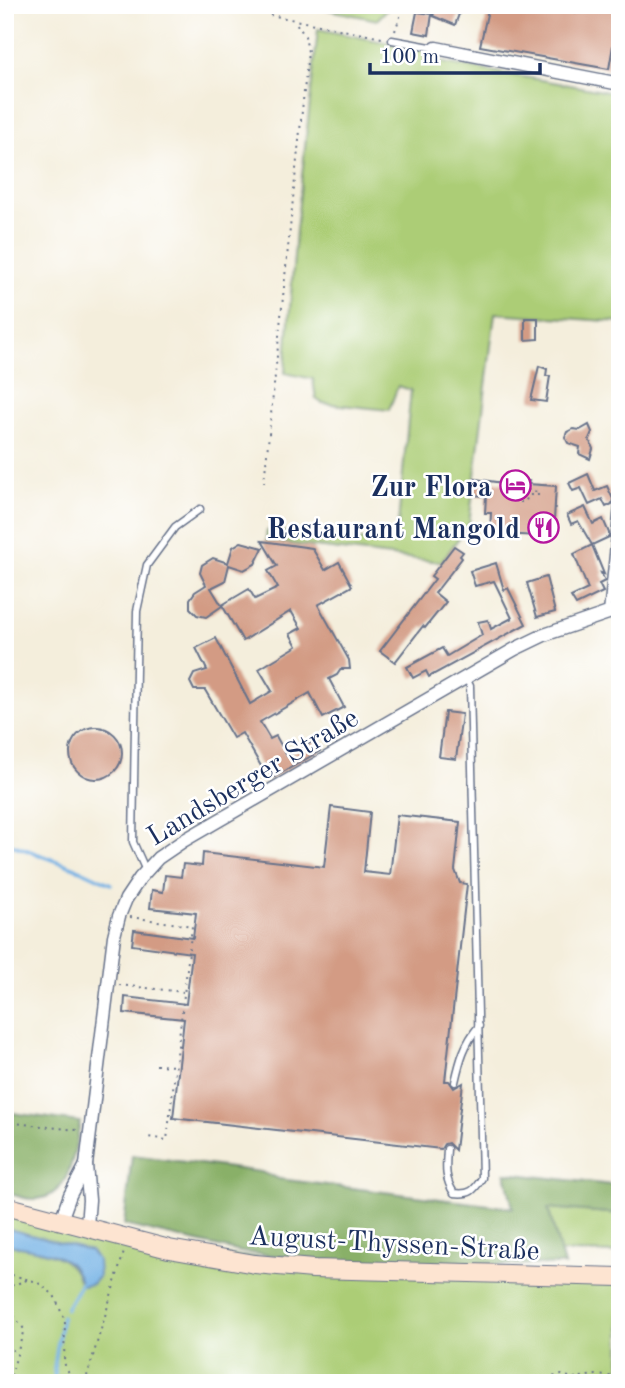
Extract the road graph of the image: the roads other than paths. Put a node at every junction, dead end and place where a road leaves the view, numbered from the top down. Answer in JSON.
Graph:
{"nodes":[{"id":1,"x":392,"y":40,"type":"road end"},
{"id":2,"x":436,"y":48,"type":"joint"},
{"id":3,"x":620,"y":83,"type":"edge"},
{"id":4,"x":620,"y":486,"type":"edge"},
{"id":5,"x":200,"y":509,"type":"dead end"},
{"id":6,"x":620,"y":608,"type":"edge"},
{"id":7,"x":607,"y":613,"type":"junction"},
{"id":8,"x":465,"y":677,"type":"junction"},
{"id":9,"x":146,"y":871,"type":"junction"},
{"id":10,"x":478,"y":1026,"type":"junction"},
{"id":11,"x":455,"y":1082,"type":"dead end"},
{"id":12,"x":447,"y":1149,"type":"dead end"},
{"id":13,"x":86,"y":1165,"type":"junction"},
{"id":14,"x":5,"y":1206,"type":"edge"},
{"id":15,"x":61,"y":1220,"type":"junction"},
{"id":16,"x":87,"y":1226,"type":"junction"},
{"id":17,"x":620,"y":1277,"type":"edge"}],
"edges":[{"from":1,"to":2,"type":"lane"},
{"from":2,"to":3,"type":"street"},
{"from":4,"to":7,"type":"lane"},
{"from":5,"to":9,"type":"lane"},
{"from":6,"to":7,"type":"street","name":"Landsberger Straße"},
{"from":7,"to":8,"type":"street","name":"Landsberger Straße"},
{"from":8,"to":9,"type":"street","name":"Landsberger Straße"},
{"from":8,"to":10,"type":"lane"},
{"from":9,"to":13,"type":"street","name":"Landsberger Straße"},
{"from":10,"to":11,"type":"lane"},
{"from":10,"to":12,"type":"lane"},
{"from":13,"to":15,"type":"street","name":"Landsberger Straße"},
{"from":13,"to":16,"type":"street","name":"Landsberger Straße"},
{"from":14,"to":15,"type":"main road","name":"August-Thyssen-Straße"},
{"from":15,"to":16,"type":"main road","name":"August-Thyssen-Straße"},
{"from":16,"to":17,"type":"main road","name":"August-Thyssen-Straße"}]}
